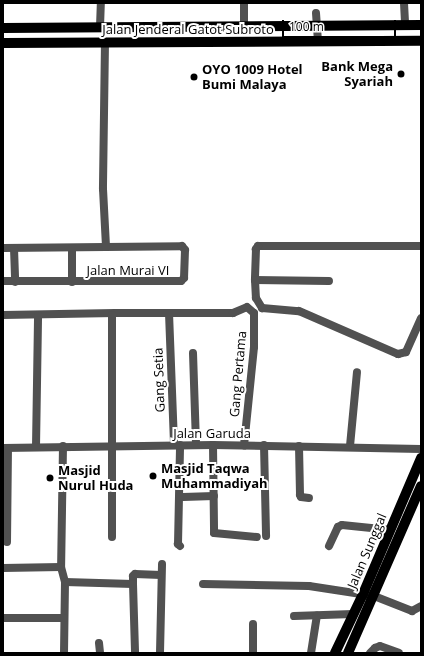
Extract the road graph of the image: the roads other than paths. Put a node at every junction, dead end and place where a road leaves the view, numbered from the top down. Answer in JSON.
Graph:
{"nodes":[{"id":1,"x":100,"y":3,"type":"edge"},
{"id":2,"x":244,"y":3,"type":"edge"},
{"id":3,"x":404,"y":3,"type":"edge"},
{"id":4,"x":316,"y":13,"type":"dead end"},
{"id":5,"x":405,"y":25,"type":"junction"},
{"id":6,"x":421,"y":25,"type":"edge"},
{"id":7,"x":244,"y":26,"type":"junction"},
{"id":8,"x":317,"y":26,"type":"junction"},
{"id":9,"x":100,"y":27,"type":"junction"},
{"id":10,"x":3,"y":28,"type":"edge"},
{"id":11,"x":318,"y":41,"type":"junction"},
{"id":12,"x":421,"y":41,"type":"edge"},
{"id":13,"x":3,"y":42,"type":"edge"},
{"id":14,"x":105,"y":42,"type":"junction"},
{"id":15,"x":421,"y":246,"type":"edge"},
{"id":16,"x":106,"y":247,"type":"junction"},
{"id":17,"x":3,"y":248,"type":"edge"},
{"id":18,"x":14,"y":248,"type":"junction"},
{"id":19,"x":72,"y":248,"type":"junction"},
{"id":20,"x":255,"y":280,"type":"junction"},
{"id":21,"x":3,"y":281,"type":"edge"},
{"id":22,"x":330,"y":281,"type":"dead end"},
{"id":23,"x":15,"y":282,"type":"junction"},
{"id":24,"x":72,"y":282,"type":"junction"},
{"id":25,"x":169,"y":313,"type":"junction"},
{"id":26,"x":3,"y":315,"type":"edge"},
{"id":27,"x":38,"y":315,"type":"junction"},
{"id":28,"x":112,"y":315,"type":"dead end"},
{"id":29,"x":421,"y":318,"type":"edge"},
{"id":30,"x":193,"y":352,"type":"dead end"},
{"id":31,"x":357,"y":372,"type":"dead end"},
{"id":32,"x":177,"y":445,"type":"junction"},
{"id":33,"x":196,"y":445,"type":"junction"},
{"id":34,"x":213,"y":445,"type":"junction"},
{"id":35,"x":244,"y":445,"type":"junction"},
{"id":36,"x":264,"y":445,"type":"junction"},
{"id":37,"x":63,"y":446,"type":"junction"},
{"id":38,"x":113,"y":446,"type":"junction"},
{"id":39,"x":298,"y":446,"type":"junction"},
{"id":40,"x":350,"y":446,"type":"junction"},
{"id":41,"x":36,"y":447,"type":"junction"},
{"id":42,"x":6,"y":448,"type":"edge"},
{"id":43,"x":421,"y":449,"type":"edge"},
{"id":44,"x":421,"y":458,"type":"edge"},
{"id":45,"x":421,"y":486,"type":"edge"},
{"id":46,"x":214,"y":496,"type":"junction"},
{"id":47,"x":183,"y":497,"type":"dead end"},
{"id":48,"x":309,"y":498,"type":"dead end"},
{"id":49,"x":391,"y":530,"type":"junction"},
{"id":50,"x":266,"y":536,"type":"dead end"},
{"id":51,"x":112,"y":537,"type":"dead end"},
{"id":52,"x":257,"y":537,"type":"dead end"},
{"id":53,"x":7,"y":542,"type":"dead end"},
{"id":54,"x":180,"y":546,"type":"dead end"},
{"id":55,"x":329,"y":546,"type":"dead end"},
{"id":56,"x":162,"y":564,"type":"dead end"},
{"id":57,"x":61,"y":567,"type":"junction"},
{"id":58,"x":3,"y":568,"type":"edge"},
{"id":59,"x":161,"y":575,"type":"junction"},
{"id":60,"x":65,"y":582,"type":"junction"},
{"id":61,"x":133,"y":584,"type":"junction"},
{"id":62,"x":203,"y":584,"type":"dead end"},
{"id":63,"x":363,"y":594,"type":"junction"},
{"id":64,"x":374,"y":596,"type":"junction"},
{"id":65,"x":421,"y":606,"type":"edge"},
{"id":66,"x":353,"y":614,"type":"junction"},
{"id":67,"x":318,"y":615,"type":"junction"},
{"id":68,"x":294,"y":616,"type":"dead end"},
{"id":69,"x":3,"y":618,"type":"edge"},
{"id":70,"x":64,"y":618,"type":"junction"},
{"id":71,"x":253,"y":624,"type":"dead end"},
{"id":72,"x":99,"y":643,"type":"dead end"},
{"id":73,"x":64,"y":653,"type":"edge"},
{"id":74,"x":100,"y":653,"type":"edge"},
{"id":75,"x":134,"y":653,"type":"edge"},
{"id":76,"x":160,"y":653,"type":"edge"},
{"id":77,"x":253,"y":653,"type":"edge"},
{"id":78,"x":311,"y":653,"type":"edge"},
{"id":79,"x":335,"y":653,"type":"edge"},
{"id":80,"x":348,"y":653,"type":"edge"},
{"id":81,"x":370,"y":653,"type":"edge"},
{"id":82,"x":399,"y":653,"type":"edge"}],
"edges":[{"from":1,"to":9,"type":"street"},
{"from":2,"to":7,"type":"street"},
{"from":3,"to":5,"type":"street"},
{"from":4,"to":8,"type":"street"},
{"from":5,"to":6,"type":"main road","name":"Jalan Jenderal Gatot Subroto"},
{"from":5,"to":8,"type":"main road","name":"Jalan Jenderal Gatot Subroto"},
{"from":7,"to":8,"type":"main road","name":"Jalan Jenderal Gatot Subroto"},
{"from":7,"to":9,"type":"main road","name":"Jalan Jenderal Gatot Subroto"},
{"from":8,"to":11,"type":"street"},
{"from":9,"to":10,"type":"main road","name":"Jalan Jenderal Gatot Subroto"},
{"from":11,"to":12,"type":"main road","name":"Jalan Jenderal Gatot Subroto"},
{"from":11,"to":14,"type":"main road","name":"Jalan Jenderal Gatot Subroto"},
{"from":13,"to":14,"type":"main road","name":"Jalan Jenderal Gatot Subroto"},
{"from":14,"to":16,"type":"street"},
{"from":15,"to":20,"type":"street"},
{"from":16,"to":19,"type":"street","name":"Jalan Murai VI"},
{"from":16,"to":24,"type":"street","name":"Jalan Murai VI"},
{"from":17,"to":18,"type":"street","name":"Jalan Murai VI"},
{"from":18,"to":19,"type":"street","name":"Jalan Murai VI"},
{"from":18,"to":23,"type":"street"},
{"from":19,"to":24,"type":"street"},
{"from":20,"to":22,"type":"street"},
{"from":20,"to":29,"type":"street"},
{"from":21,"to":23,"type":"street","name":"Jalan Murai VI"},
{"from":23,"to":24,"type":"street","name":"Jalan Murai VI"},
{"from":25,"to":27,"type":"street"},
{"from":25,"to":32,"type":"street","name":"Gang Setia"},
{"from":25,"to":35,"type":"street","name":"Gang Pertama"},
{"from":26,"to":27,"type":"street"},
{"from":27,"to":41,"type":"street"},
{"from":28,"to":38,"type":"street"},
{"from":30,"to":33,"type":"street"},
{"from":31,"to":40,"type":"street"},
{"from":32,"to":33,"type":"street","name":"Jalan Garuda"},
{"from":32,"to":38,"type":"street","name":"Jalan Garuda"},
{"from":32,"to":54,"type":"street","name":"Gang Setia"},
{"from":33,"to":34,"type":"street","name":"Jalan Garuda"},
{"from":34,"to":35,"type":"street","name":"Jalan Garuda"},
{"from":34,"to":46,"type":"street"},
{"from":35,"to":36,"type":"street","name":"Jalan Garuda"},
{"from":36,"to":39,"type":"street","name":"Jalan Garuda"},
{"from":36,"to":50,"type":"street"},
{"from":37,"to":38,"type":"street","name":"Jalan Garuda"},
{"from":37,"to":41,"type":"street","name":"Jalan Garuda"},
{"from":37,"to":57,"type":"street"},
{"from":38,"to":51,"type":"street"},
{"from":39,"to":40,"type":"street","name":"Jalan Garuda"},
{"from":39,"to":48,"type":"street"},
{"from":40,"to":43,"type":"street","name":"Jalan Garuda"},
{"from":41,"to":42,"type":"street","name":"Jalan Garuda"},
{"from":42,"to":53,"type":"street"},
{"from":44,"to":49,"type":"main road","name":"Jalan Sunggal"},
{"from":45,"to":64,"type":"main road","name":"Jalan Sunggal"},
{"from":46,"to":47,"type":"street"},
{"from":46,"to":52,"type":"street"},
{"from":49,"to":55,"type":"street"},
{"from":49,"to":63,"type":"main road","name":"Jalan Sunggal"},
{"from":56,"to":59,"type":"street"},
{"from":57,"to":58,"type":"street"},
{"from":57,"to":60,"type":"street"},
{"from":59,"to":61,"type":"street"},
{"from":59,"to":76,"type":"street"},
{"from":60,"to":61,"type":"street"},
{"from":60,"to":70,"type":"street"},
{"from":61,"to":75,"type":"street"},
{"from":62,"to":63,"type":"street"},
{"from":63,"to":64,"type":"street"},
{"from":63,"to":66,"type":"main road","name":"Jalan Sunggal"},
{"from":64,"to":65,"type":"street"},
{"from":64,"to":80,"type":"main road","name":"Jalan Sunggal"},
{"from":66,"to":67,"type":"street"},
{"from":66,"to":79,"type":"main road","name":"Jalan Sunggal"},
{"from":67,"to":68,"type":"street"},
{"from":67,"to":78,"type":"street"},
{"from":69,"to":70,"type":"street"},
{"from":70,"to":73,"type":"street"},
{"from":71,"to":77,"type":"street"},
{"from":72,"to":74,"type":"street"},
{"from":81,"to":82,"type":"street"}]}
